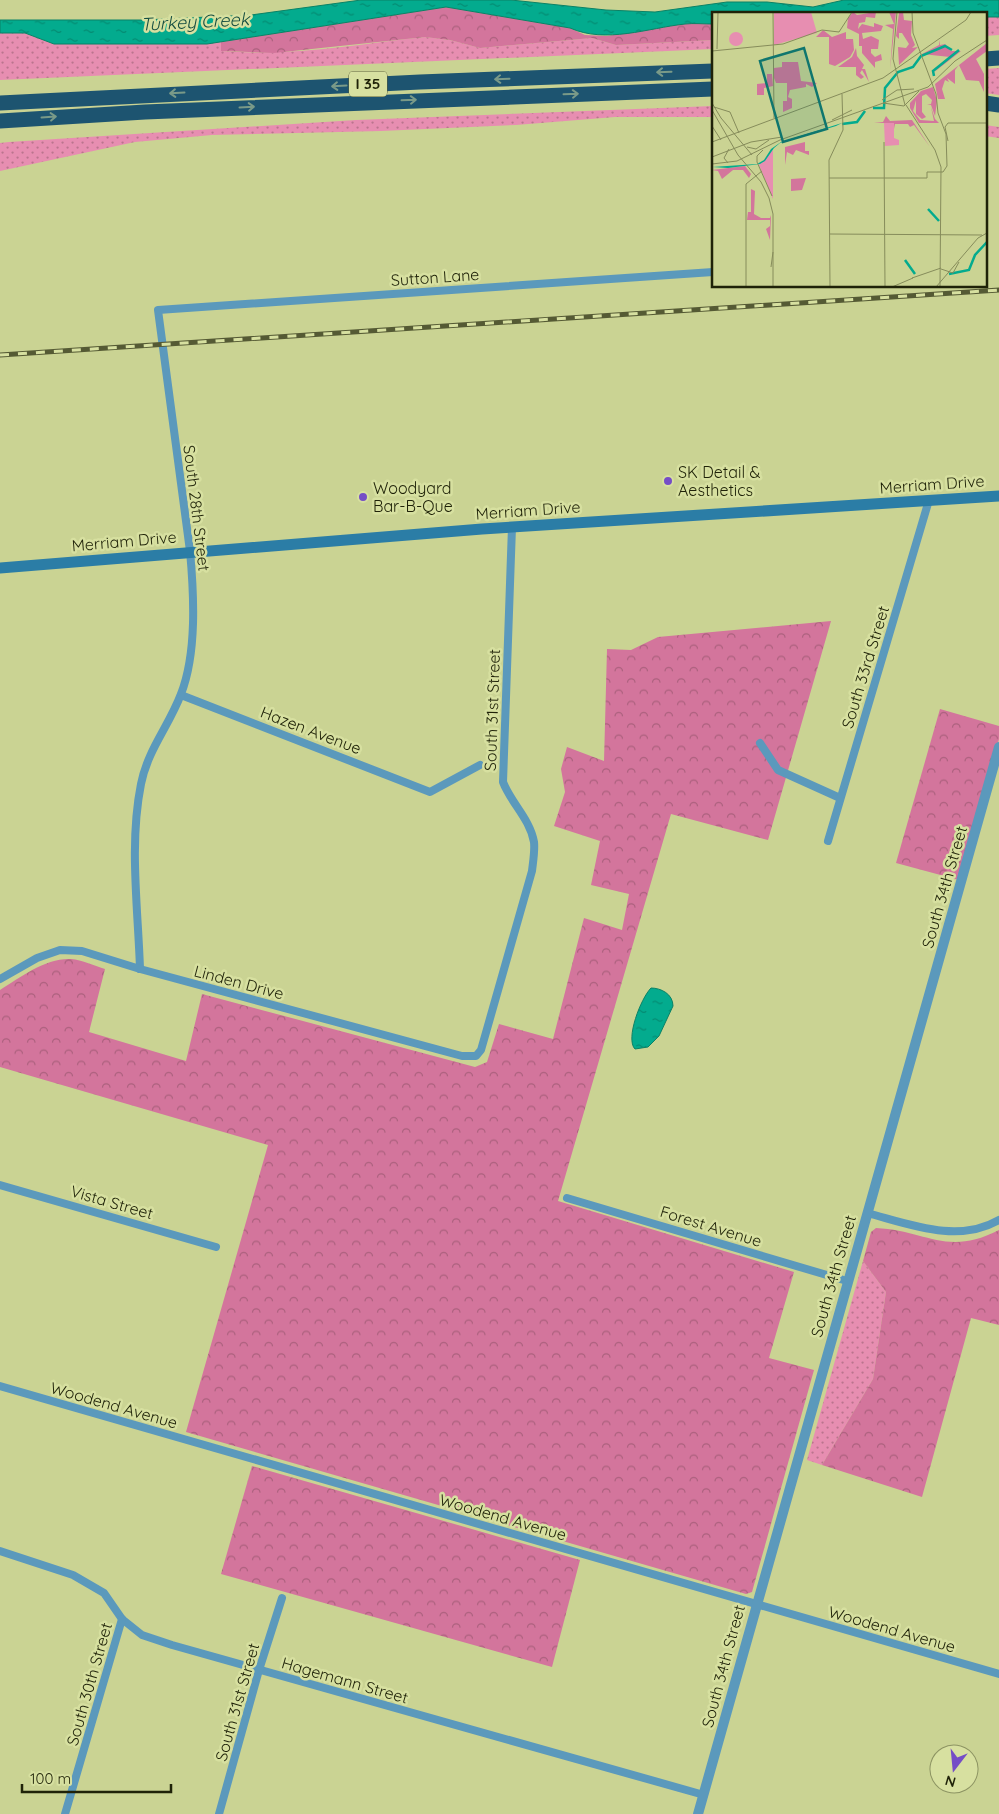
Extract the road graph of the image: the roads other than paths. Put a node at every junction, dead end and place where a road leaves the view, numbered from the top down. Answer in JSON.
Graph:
{"nodes":[{"id":1,"x":999,"y":58,"type":"edge"},
{"id":2,"x":986,"y":59,"type":"edge"},
{"id":3,"x":712,"y":71,"type":"edge"},
{"id":4,"x":712,"y":89,"type":"edge"},
{"id":5,"x":0,"y":102,"type":"edge"},
{"id":6,"x":986,"y":103,"type":"edge"},
{"id":7,"x":999,"y":105,"type":"edge"},
{"id":8,"x":0,"y":121,"type":"edge"},
{"id":9,"x":712,"y":272,"type":"edge"},
{"id":10,"x":158,"y":310,"type":"joint"},
{"id":11,"x":999,"y":496,"type":"edge"},
{"id":12,"x":929,"y":500,"type":"junction"},
{"id":13,"x":512,"y":528,"type":"junction"},
{"id":14,"x":190,"y":551,"type":"junction"},
{"id":15,"x":0,"y":568,"type":"edge"},
{"id":16,"x":181,"y":694,"type":"junction"},
{"id":17,"x":760,"y":743,"type":"dead end"},
{"id":18,"x":999,"y":747,"type":"edge"},
{"id":19,"x":480,"y":765,"type":"dead end"},
{"id":20,"x":996,"y":769,"type":"edge"},
{"id":21,"x":840,"y":798,"type":"junction"},
{"id":22,"x":828,"y":840,"type":"dead end"},
{"id":23,"x":140,"y":969,"type":"junction"},
{"id":24,"x":0,"y":979,"type":"edge"},
{"id":25,"x":476,"y":1056,"type":"joint"},
{"id":26,"x":0,"y":1185,"type":"edge"},
{"id":27,"x":567,"y":1198,"type":"dead end"},
{"id":28,"x":867,"y":1214,"type":"junction"},
{"id":29,"x":999,"y":1220,"type":"edge"},
{"id":30,"x":216,"y":1247,"type":"dead end"},
{"id":31,"x":847,"y":1281,"type":"junction"},
{"id":32,"x":0,"y":1386,"type":"edge"},
{"id":33,"x":0,"y":1551,"type":"edge"},
{"id":34,"x":282,"y":1598,"type":"dead end"},
{"id":35,"x":756,"y":1604,"type":"junction"},
{"id":36,"x":122,"y":1619,"type":"junction"},
{"id":37,"x":259,"y":1670,"type":"junction"},
{"id":38,"x":999,"y":1674,"type":"edge"},
{"id":39,"x":704,"y":1796,"type":"junction"},
{"id":40,"x":65,"y":1814,"type":"edge"},
{"id":41,"x":219,"y":1814,"type":"edge"},
{"id":42,"x":698,"y":1814,"type":"edge"}],
"edges":[{"from":1,"to":2,"type":"highway"},
{"from":3,"to":5,"type":"highway","number":"I 35","one_way":true},
{"from":8,"to":4,"type":"highway","number":"I 35","one_way":true},
{"from":6,"to":7,"type":"highway"},
{"from":9,"to":10,"type":"street","name":"Sutton Lane"},
{"from":10,"to":14,"type":"street","name":"South 28th Street"},
{"from":11,"to":12,"type":"main road","name":"Merriam Drive"},
{"from":12,"to":13,"type":"main road","name":"Merriam Drive"},
{"from":12,"to":21,"type":"street","name":"South 33rd Street"},
{"from":13,"to":14,"type":"main road","name":"Merriam Drive"},
{"from":13,"to":25,"type":"street","name":"South 31st Street"},
{"from":14,"to":15,"type":"main road","name":"Merriam Drive"},
{"from":14,"to":16,"type":"street","name":"South 28th Street"},
{"from":16,"to":19,"type":"street","name":"Hazen Avenue"},
{"from":16,"to":23,"type":"street","name":"South 28th Street"},
{"from":17,"to":21,"type":"street"},
{"from":18,"to":20,"type":"street","name":"South 34th Street"},
{"from":20,"to":28,"type":"street","name":"South 34th Street"},
{"from":21,"to":22,"type":"street","name":"South 33rd Street"},
{"from":23,"to":24,"type":"street","name":"Linden Drive"},
{"from":23,"to":25,"type":"street","name":"Linden Drive"},
{"from":26,"to":30,"type":"street","name":"Vista Street"},
{"from":27,"to":31,"type":"street","name":"Forest Avenue"},
{"from":28,"to":29,"type":"street"},
{"from":28,"to":31,"type":"street","name":"South 34th Street"},
{"from":31,"to":35,"type":"street","name":"South 34th Street"},
{"from":32,"to":35,"type":"street","name":"Woodend Avenue"},
{"from":33,"to":36,"type":"street","name":"Hagemann Street"},
{"from":34,"to":37,"type":"street","name":"South 31st Street"},
{"from":35,"to":38,"type":"street","name":"Woodend Avenue"},
{"from":35,"to":39,"type":"street","name":"South 34th Street"},
{"from":36,"to":37,"type":"street","name":"Hagemann Street"},
{"from":36,"to":40,"type":"street","name":"South 30th Street"},
{"from":37,"to":39,"type":"street","name":"Hagemann Street"},
{"from":37,"to":41,"type":"street","name":"South 31st Street"},
{"from":39,"to":42,"type":"street","name":"South 34th Street"}]}
